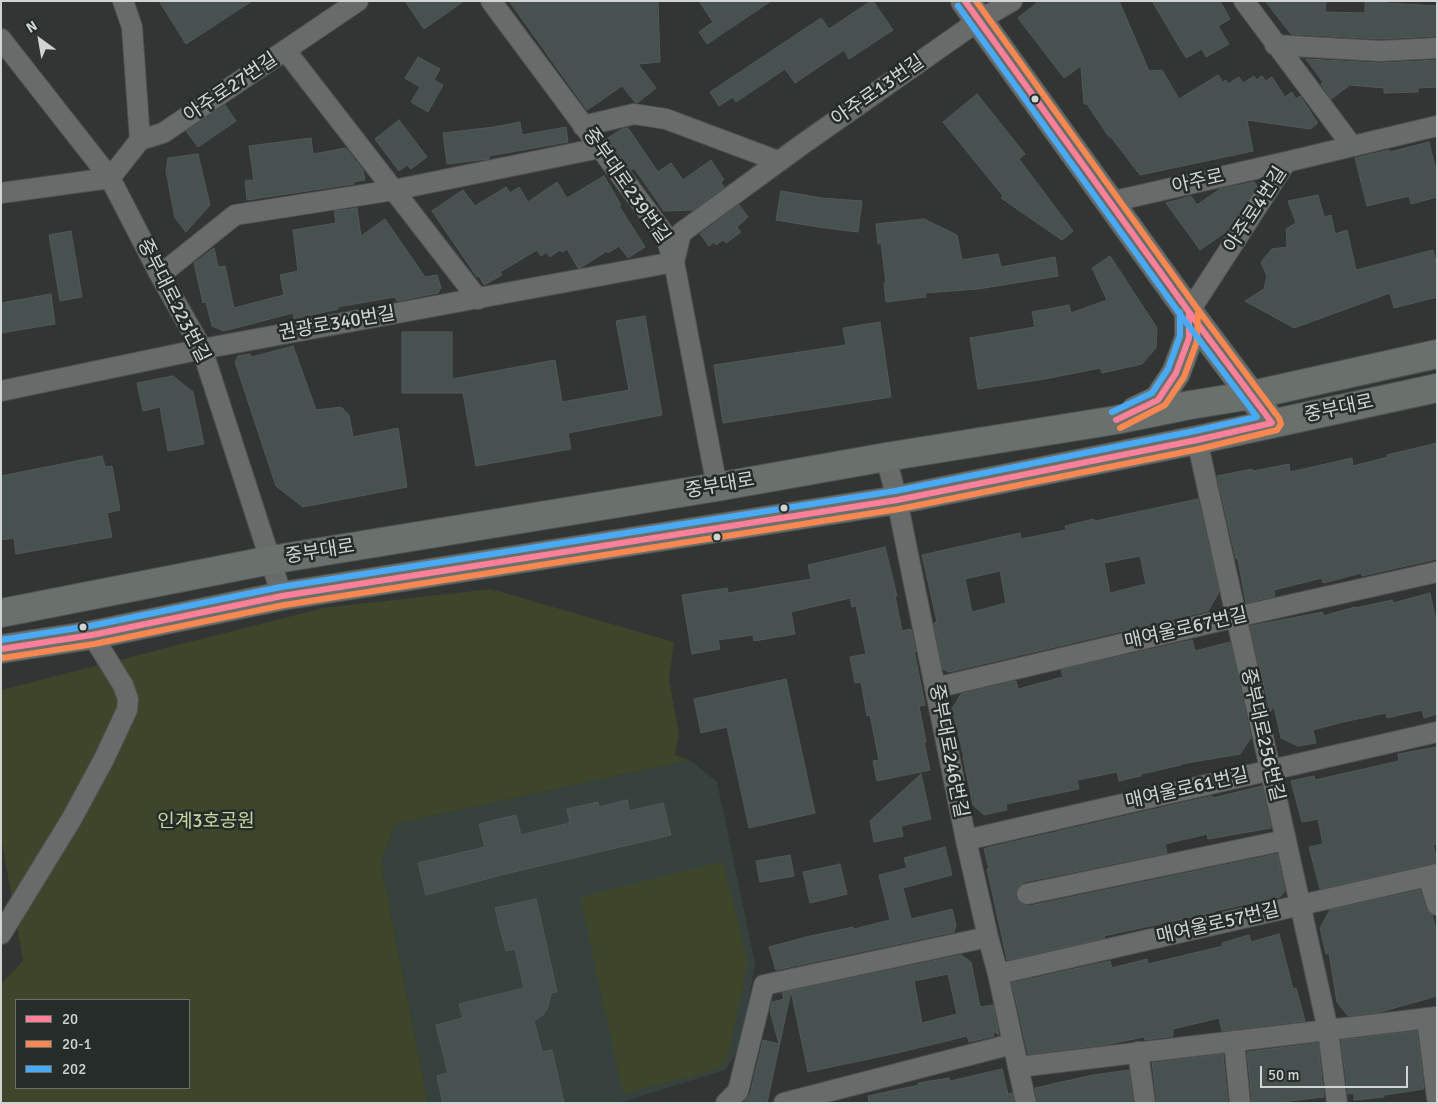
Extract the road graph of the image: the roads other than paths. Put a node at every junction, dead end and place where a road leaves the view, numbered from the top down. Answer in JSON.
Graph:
{"nodes":[{"id":1,"x":123,"y":1,"type":"edge"},
{"id":2,"x":358,"y":1,"type":"edge"},
{"id":3,"x":490,"y":1,"type":"edge"},
{"id":4,"x":1012,"y":1,"type":"edge"},
{"id":5,"x":1244,"y":1,"type":"edge"},
{"id":6,"x":972,"y":11,"type":"edge"},
{"id":7,"x":1,"y":39,"type":"edge"},
{"id":8,"x":1275,"y":45,"type":"junction"},
{"id":9,"x":1437,"y":48,"type":"edge"},
{"id":10,"x":286,"y":51,"type":"junction"},
{"id":11,"x":583,"y":126,"type":"junction"},
{"id":12,"x":1437,"y":126,"type":"edge"},
{"id":13,"x":140,"y":140,"type":"junction"},
{"id":14,"x":1352,"y":146,"type":"junction"},
{"id":15,"x":600,"y":148,"type":"junction"},
{"id":16,"x":778,"y":162,"type":"junction"},
{"id":17,"x":1286,"y":162,"type":"junction"},
{"id":18,"x":110,"y":178,"type":"junction"},
{"id":19,"x":394,"y":190,"type":"junction"},
{"id":20,"x":1,"y":193,"type":"edge"},
{"id":21,"x":1110,"y":202,"type":"junction"},
{"id":22,"x":674,"y":262,"type":"junction"},
{"id":23,"x":160,"y":274,"type":"junction"},
{"id":24,"x":478,"y":298,"type":"junction"},
{"id":25,"x":1189,"y":312,"type":"junction"},
{"id":26,"x":202,"y":349,"type":"junction"},
{"id":27,"x":1437,"y":354,"type":"edge"},
{"id":28,"x":1437,"y":388,"type":"edge"},
{"id":29,"x":1,"y":391,"type":"edge"},
{"id":30,"x":1252,"y":395,"type":"junction"},
{"id":31,"x":1116,"y":420,"type":"junction"},
{"id":32,"x":1272,"y":423,"type":"junction"},
{"id":33,"x":1197,"y":440,"type":"junction"},
{"id":34,"x":886,"y":457,"type":"junction"},
{"id":35,"x":717,"y":487,"type":"junction"},
{"id":36,"x":897,"y":500,"type":"junction"},
{"id":37,"x":271,"y":560,"type":"junction"},
{"id":38,"x":1437,"y":572,"type":"edge"},
{"id":39,"x":282,"y":596,"type":"junction"},
{"id":40,"x":1,"y":613,"type":"edge"},
{"id":41,"x":1236,"y":617,"type":"junction"},
{"id":42,"x":92,"y":634,"type":"junction"},
{"id":43,"x":1,"y":649,"type":"edge"},
{"id":44,"x":935,"y":688,"type":"junction"},
{"id":45,"x":1437,"y":732,"type":"edge"},
{"id":46,"x":1271,"y":770,"type":"junction"},
{"id":47,"x":966,"y":840,"type":"junction"},
{"id":48,"x":1286,"y":840,"type":"junction"},
{"id":49,"x":1433,"y":875,"type":"edge"},
{"id":50,"x":1027,"y":894,"type":"dead end"},
{"id":51,"x":1300,"y":905,"type":"junction"},
{"id":52,"x":1437,"y":905,"type":"edge"},
{"id":53,"x":1,"y":934,"type":"edge"},
{"id":54,"x":988,"y":937,"type":"junction"},
{"id":55,"x":998,"y":974,"type":"junction"},
{"id":56,"x":1432,"y":1018,"type":"edge"},
{"id":57,"x":1328,"y":1030,"type":"junction"},
{"id":58,"x":1234,"y":1041,"type":"junction"},
{"id":59,"x":1012,"y":1044,"type":"junction"},
{"id":60,"x":1138,"y":1052,"type":"junction"},
{"id":61,"x":1018,"y":1067,"type":"junction"},
{"id":62,"x":1437,"y":1098,"type":"edge"},
{"id":63,"x":726,"y":1103,"type":"edge"},
{"id":64,"x":784,"y":1103,"type":"edge"},
{"id":65,"x":1026,"y":1103,"type":"edge"},
{"id":66,"x":1145,"y":1103,"type":"edge"},
{"id":67,"x":1240,"y":1103,"type":"edge"},
{"id":68,"x":1336,"y":1103,"type":"edge"}],
"edges":[{"from":1,"to":13,"type":"street"},
{"from":2,"to":10,"type":"street","name":"아주로27번길"},
{"from":3,"to":11,"type":"street","name":"중부대로239번길"},
{"from":4,"to":6,"type":"street"},
{"from":5,"to":8,"type":"street"},
{"from":6,"to":16,"type":"street","name":"아주로13번길"},
{"from":6,"to":21,"type":"street"},
{"from":7,"to":18,"type":"street","name":"중부대로223번길"},
{"from":8,"to":9,"type":"street"},
{"from":8,"to":14,"type":"street"},
{"from":10,"to":13,"type":"street","name":"아주로27번길"},
{"from":10,"to":19,"type":"street"},
{"from":11,"to":15,"type":"street","name":"중부대로239번길"},
{"from":11,"to":16,"type":"street"},
{"from":12,"to":14,"type":"street","name":"아주로4번길"},
{"from":13,"to":18,"type":"street"},
{"from":14,"to":17,"type":"street","name":"아주로4번길"},
{"from":15,"to":19,"type":"street"},
{"from":15,"to":22,"type":"street","name":"중부대로239번길"},
{"from":16,"to":22,"type":"street","name":"아주로13번길"},
{"from":17,"to":21,"type":"street","name":"아주로"},
{"from":17,"to":25,"type":"street","name":"아주로4번길"},
{"from":18,"to":20,"type":"street"},
{"from":18,"to":23,"type":"street","name":"중부대로223번길"},
{"from":19,"to":23,"type":"street"},
{"from":19,"to":24,"type":"street"},
{"from":21,"to":25,"type":"street"},
{"from":22,"to":24,"type":"street","name":"권광로340번길"},
{"from":22,"to":35,"type":"street","name":"중부대로239번길"},
{"from":23,"to":26,"type":"street","name":"중부대로223번길"},
{"from":24,"to":26,"type":"street","name":"권광로340번길"},
{"from":25,"to":30,"type":"street"},
{"from":25,"to":31,"type":"main road"},
{"from":26,"to":29,"type":"street","name":"권광로340번길"},
{"from":26,"to":37,"type":"street","name":"중부대로223번길"},
{"from":27,"to":30,"type":"main road","name":"중부대로"},
{"from":28,"to":32,"type":"main road","name":"중부대로"},
{"from":30,"to":31,"type":"main road","name":"중부대로"},
{"from":30,"to":32,"type":"street"},
{"from":31,"to":34,"type":"main road","name":"중부대로"},
{"from":32,"to":33,"type":"main road","name":"중부대로"},
{"from":33,"to":36,"type":"main road","name":"중부대로"},
{"from":33,"to":41,"type":"street","name":"중부대로256번길"},
{"from":34,"to":35,"type":"main road","name":"중부대로"},
{"from":34,"to":36,"type":"street","name":"중부대로246번길"},
{"from":35,"to":37,"type":"main road","name":"중부대로"},
{"from":36,"to":39,"type":"main road","name":"중부대로"},
{"from":36,"to":44,"type":"street","name":"중부대로246번길"},
{"from":37,"to":39,"type":"street","name":"중부대로223번길"},
{"from":37,"to":40,"type":"main road","name":"중부대로"},
{"from":38,"to":41,"type":"street","name":"매여울로67번길"},
{"from":39,"to":42,"type":"main road","name":"중부대로"},
{"from":41,"to":44,"type":"street","name":"매여울로67번길"},
{"from":41,"to":46,"type":"street","name":"중부대로256번길"},
{"from":42,"to":43,"type":"main road","name":"중부대로"},
{"from":42,"to":53,"type":"street"},
{"from":44,"to":47,"type":"street","name":"중부대로246번길"},
{"from":45,"to":46,"type":"street","name":"매여울로61번길"},
{"from":46,"to":47,"type":"street","name":"매여울로61번길"},
{"from":46,"to":48,"type":"street","name":"중부대로256번길"},
{"from":47,"to":54,"type":"street","name":"중부대로246번길"},
{"from":48,"to":50,"type":"street"},
{"from":48,"to":51,"type":"street","name":"중부대로256번길"},
{"from":49,"to":51,"type":"street","name":"매여울로57번길"},
{"from":49,"to":52,"type":"street"},
{"from":51,"to":55,"type":"street","name":"매여울로57번길"},
{"from":51,"to":57,"type":"street","name":"중부대로256번길"},
{"from":54,"to":55,"type":"street","name":"중부대로246번길"},
{"from":54,"to":63,"type":"street"},
{"from":55,"to":59,"type":"street","name":"중부대로246번길"},
{"from":56,"to":57,"type":"street"},
{"from":56,"to":62,"type":"street"},
{"from":57,"to":58,"type":"street"},
{"from":57,"to":68,"type":"street","name":"중부대로256번길"},
{"from":58,"to":60,"type":"street"},
{"from":58,"to":67,"type":"street"},
{"from":59,"to":61,"type":"street","name":"중부대로246번길"},
{"from":59,"to":64,"type":"street"},
{"from":60,"to":61,"type":"street"},
{"from":60,"to":66,"type":"street"},
{"from":61,"to":65,"type":"street","name":"중부대로246번길"}]}
